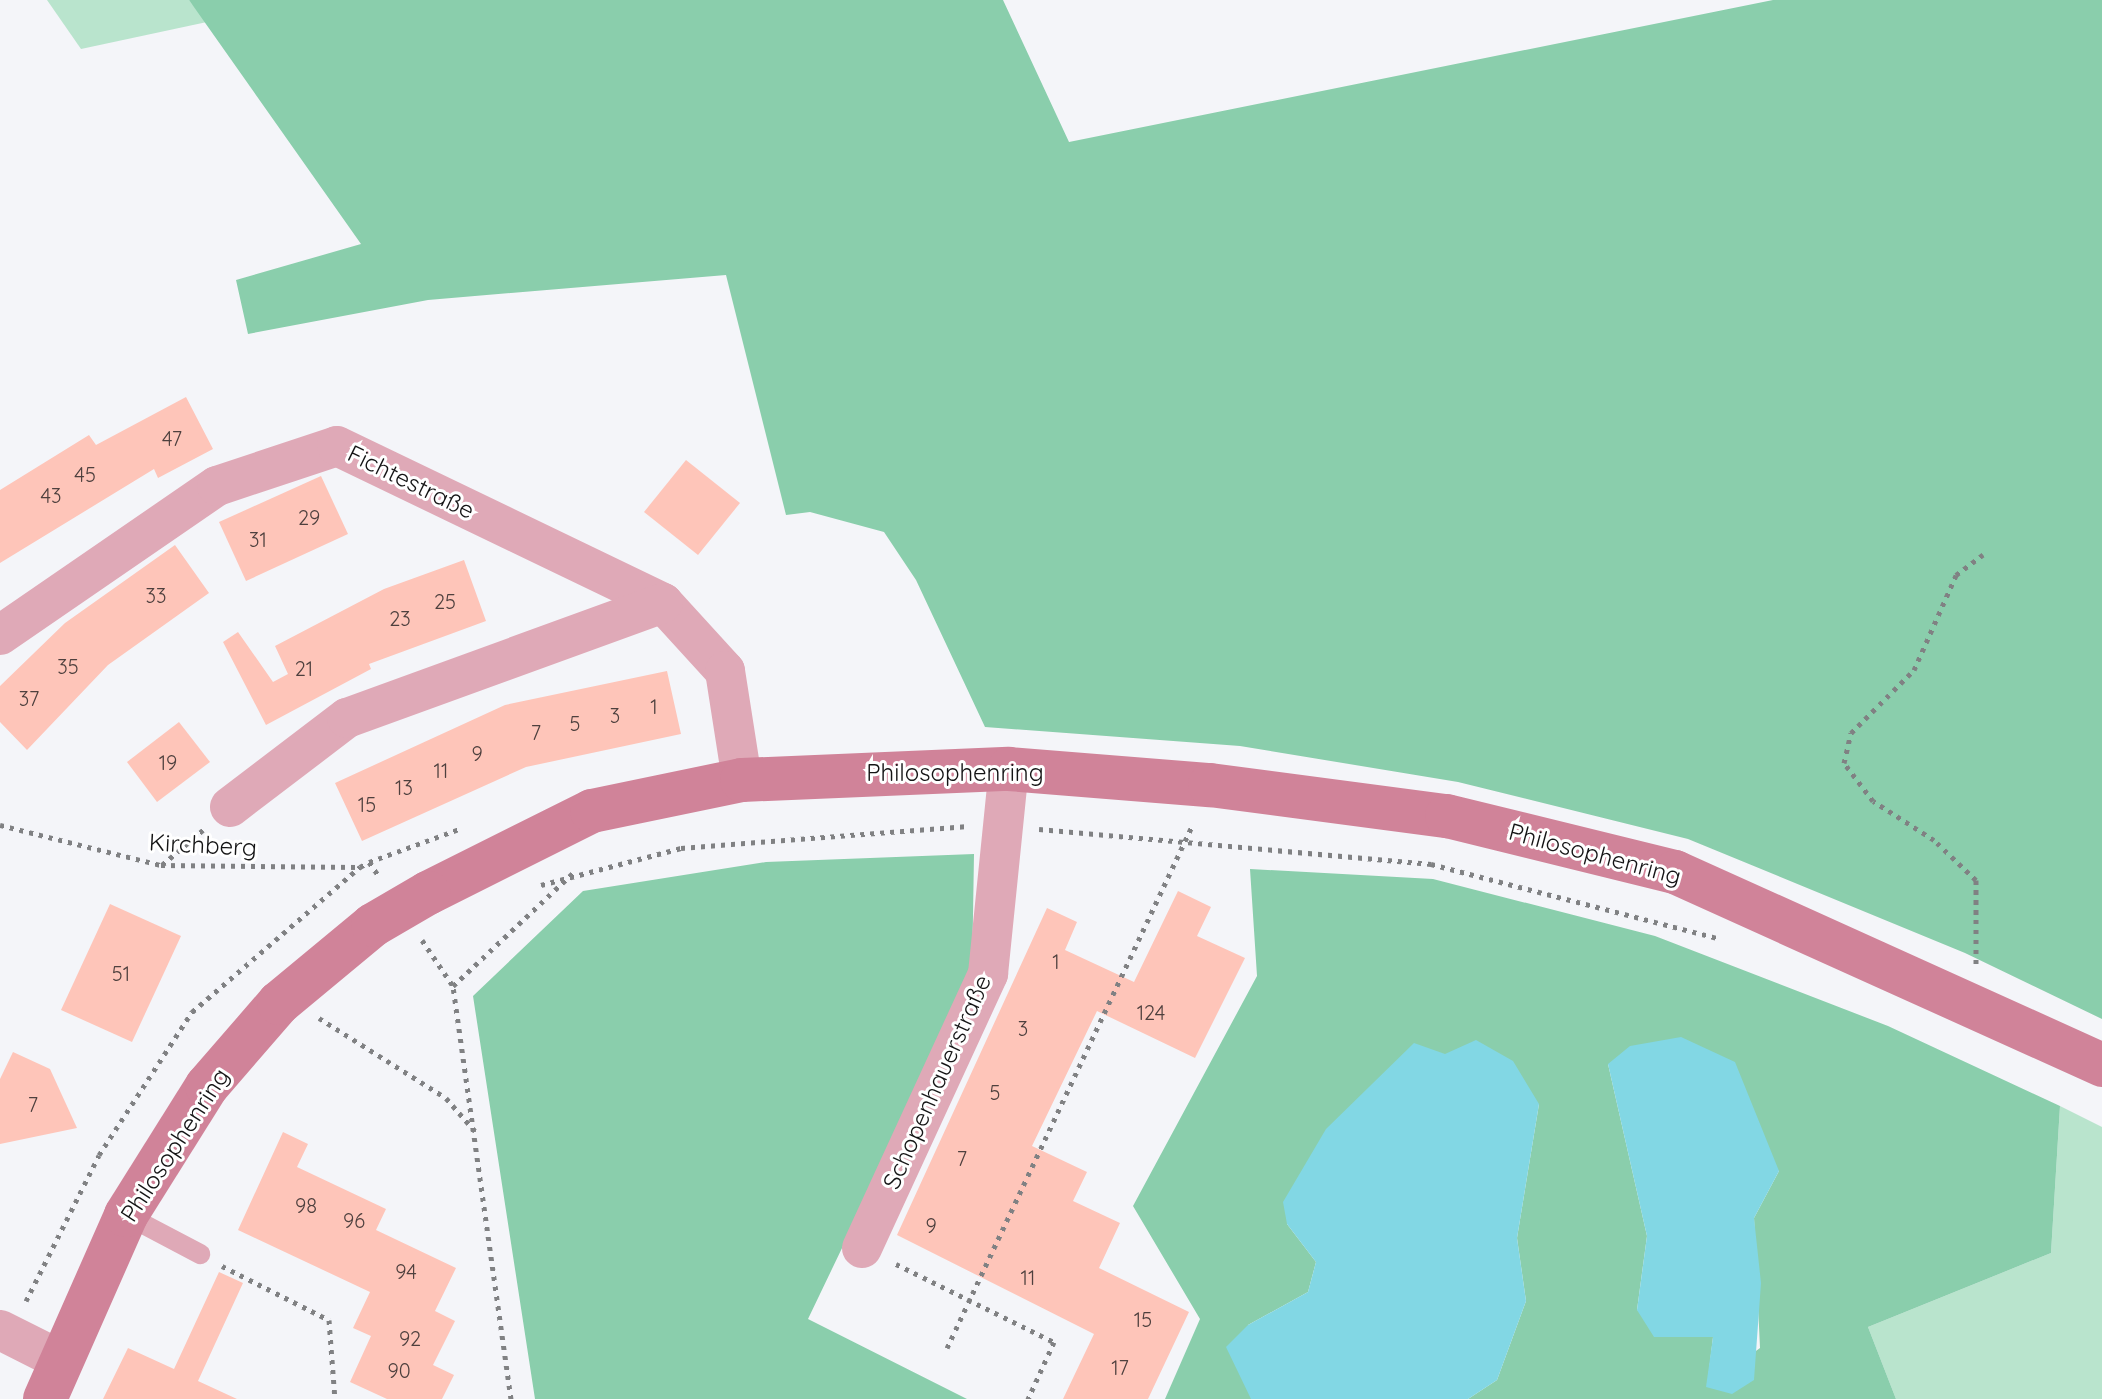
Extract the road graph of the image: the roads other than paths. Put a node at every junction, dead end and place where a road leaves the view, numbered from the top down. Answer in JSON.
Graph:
{"nodes":[{"id":1,"x":663,"y":603,"type":"junction"},
{"id":2,"x":0,"y":635,"type":"edge"},
{"id":3,"x":1009,"y":769,"type":"junction"},
{"id":4,"x":742,"y":780,"type":"junction"},
{"id":5,"x":230,"y":807,"type":"road end"},
{"id":6,"x":2102,"y":1065,"type":"edge"},
{"id":7,"x":126,"y":1215,"type":"junction"},
{"id":8,"x":862,"y":1248,"type":"road end"},
{"id":9,"x":200,"y":1254,"type":"dead end"},
{"id":10,"x":6,"y":1332,"type":"edge"},
{"id":11,"x":53,"y":1380,"type":"edge"}],
"edges":[{"from":1,"to":2,"type":"street","name":"Fichtestraße"},
{"from":1,"to":4,"type":"street","name":"Fichtestraße"},
{"from":1,"to":5,"type":"street"},
{"from":3,"to":4,"type":"street","name":"Philosophenring"},
{"from":3,"to":6,"type":"street","name":"Philosophenring"},
{"from":3,"to":8,"type":"street","name":"Schopenhauerstraße"},
{"from":4,"to":7,"type":"street","name":"Philosophenring","bridge":true},
{"from":7,"to":9,"type":"lane"},
{"from":7,"to":11,"type":"street","name":"Philosophenring"},
{"from":10,"to":11,"type":"street"}]}
